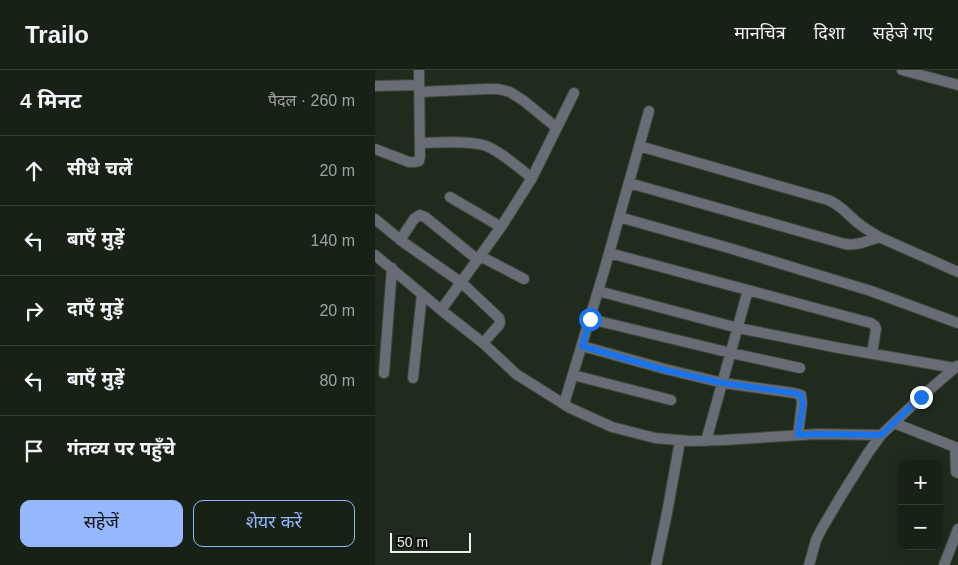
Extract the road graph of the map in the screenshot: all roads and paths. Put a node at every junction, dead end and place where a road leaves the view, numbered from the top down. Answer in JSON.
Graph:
{"nodes":[{"id":1,"x":419,"y":70,"type":"edge"},
{"id":2,"x":902,"y":70,"type":"edge"},
{"id":3,"x":375,"y":86,"type":"edge"},
{"id":4,"x":958,"y":86,"type":"edge"},
{"id":5,"x":419,"y":88,"type":"junction"},
{"id":6,"x":574,"y":93,"type":"dead end"},
{"id":7,"x":649,"y":111,"type":"dead end"},
{"id":8,"x":557,"y":128,"type":"junction"},
{"id":9,"x":420,"y":143,"type":"junction"},
{"id":10,"x":639,"y":146,"type":"junction"},
{"id":11,"x":375,"y":149,"type":"edge"},
{"id":12,"x":532,"y":178,"type":"junction"},
{"id":13,"x":629,"y":183,"type":"junction"},
{"id":14,"x":450,"y":197,"type":"dead end"},
{"id":15,"x":619,"y":217,"type":"junction"},
{"id":16,"x":375,"y":219,"type":"edge"},
{"id":17,"x":501,"y":227,"type":"junction"},
{"id":18,"x":879,"y":236,"type":"junction"},
{"id":19,"x":401,"y":240,"type":"junction"},
{"id":20,"x":609,"y":253,"type":"junction"},
{"id":21,"x":375,"y":255,"type":"edge"},
{"id":22,"x":479,"y":258,"type":"junction"},
{"id":23,"x":392,"y":268,"type":"junction"},
{"id":24,"x":958,"y":272,"type":"edge"},
{"id":25,"x":524,"y":279,"type":"dead end"},
{"id":26,"x":462,"y":283,"type":"junction"},
{"id":27,"x":748,"y":290,"type":"junction"},
{"id":28,"x":598,"y":291,"type":"junction"},
{"id":29,"x":421,"y":294,"type":"junction"},
{"id":30,"x":441,"y":310,"type":"junction"},
{"id":31,"x":590,"y":319,"type":"junction"},
{"id":32,"x":958,"y":322,"type":"edge"},
{"id":33,"x":738,"y":328,"type":"junction"},
{"id":34,"x":483,"y":343,"type":"junction"},
{"id":35,"x":582,"y":346,"type":"junction"},
{"id":36,"x":731,"y":353,"type":"junction"},
{"id":37,"x":872,"y":353,"type":"junction"},
{"id":38,"x":800,"y":368,"type":"dead end"},
{"id":39,"x":956,"y":369,"type":"edge"},
{"id":40,"x":384,"y":373,"type":"dead end"},
{"id":41,"x":573,"y":375,"type":"junction"},
{"id":42,"x":413,"y":378,"type":"dead end"},
{"id":43,"x":723,"y":383,"type":"junction"},
{"id":44,"x":671,"y":400,"type":"dead end"},
{"id":45,"x":564,"y":404,"type":"junction"},
{"id":46,"x":894,"y":423,"type":"junction"},
{"id":47,"x":798,"y":435,"type":"junction"},
{"id":48,"x":881,"y":435,"type":"junction"},
{"id":49,"x":680,"y":440,"type":"junction"},
{"id":50,"x":706,"y":441,"type":"junction"},
{"id":51,"x":958,"y":473,"type":"edge"},
{"id":52,"x":958,"y":529,"type":"edge"},
{"id":53,"x":954,"y":552,"type":"edge"},
{"id":54,"x":656,"y":565,"type":"edge"},
{"id":55,"x":809,"y":565,"type":"edge"},
{"id":56,"x":944,"y":565,"type":"edge"}],
"edges":[{"from":1,"to":5,"type":"street"},
{"from":2,"to":4,"type":"street"},
{"from":3,"to":5,"type":"street"},
{"from":5,"to":8,"type":"street"},
{"from":5,"to":9,"type":"street"},
{"from":6,"to":8,"type":"street"},
{"from":7,"to":10,"type":"street"},
{"from":8,"to":12,"type":"street"},
{"from":9,"to":11,"type":"street"},
{"from":9,"to":12,"type":"street"},
{"from":10,"to":13,"type":"street"},
{"from":10,"to":18,"type":"street"},
{"from":12,"to":17,"type":"street"},
{"from":13,"to":15,"type":"street"},
{"from":13,"to":18,"type":"street"},
{"from":14,"to":17,"type":"street"},
{"from":15,"to":20,"type":"street"},
{"from":15,"to":32,"type":"street"},
{"from":16,"to":19,"type":"street"},
{"from":17,"to":22,"type":"street"},
{"from":18,"to":24,"type":"street"},
{"from":19,"to":22,"type":"street"},
{"from":19,"to":26,"type":"street"},
{"from":20,"to":27,"type":"street"},
{"from":20,"to":28,"type":"street"},
{"from":21,"to":23,"type":"street"},
{"from":22,"to":25,"type":"street"},
{"from":22,"to":26,"type":"street"},
{"from":23,"to":29,"type":"street"},
{"from":23,"to":40,"type":"street"},
{"from":26,"to":30,"type":"street"},
{"from":26,"to":34,"type":"street"},
{"from":27,"to":33,"type":"street"},
{"from":27,"to":37,"type":"street"},
{"from":28,"to":31,"type":"street"},
{"from":28,"to":33,"type":"street"},
{"from":29,"to":30,"type":"street"},
{"from":29,"to":42,"type":"street"},
{"from":30,"to":34,"type":"street"},
{"from":31,"to":35,"type":"street"},
{"from":31,"to":36,"type":"street"},
{"from":33,"to":36,"type":"street"},
{"from":33,"to":37,"type":"street"},
{"from":34,"to":45,"type":"street"},
{"from":35,"to":41,"type":"street"},
{"from":35,"to":43,"type":"street"},
{"from":36,"to":38,"type":"street"},
{"from":36,"to":43,"type":"street"},
{"from":37,"to":39,"type":"street"},
{"from":39,"to":46,"type":"street"},
{"from":41,"to":44,"type":"street"},
{"from":41,"to":45,"type":"street"},
{"from":43,"to":47,"type":"street"},
{"from":43,"to":50,"type":"street"},
{"from":45,"to":49,"type":"street"},
{"from":46,"to":48,"type":"street"},
{"from":46,"to":51,"type":"street"},
{"from":47,"to":48,"type":"street"},
{"from":47,"to":50,"type":"street"},
{"from":48,"to":55,"type":"street"},
{"from":49,"to":50,"type":"street"},
{"from":49,"to":54,"type":"street"},
{"from":52,"to":53,"type":"street"},
{"from":53,"to":56,"type":"street"}]}
